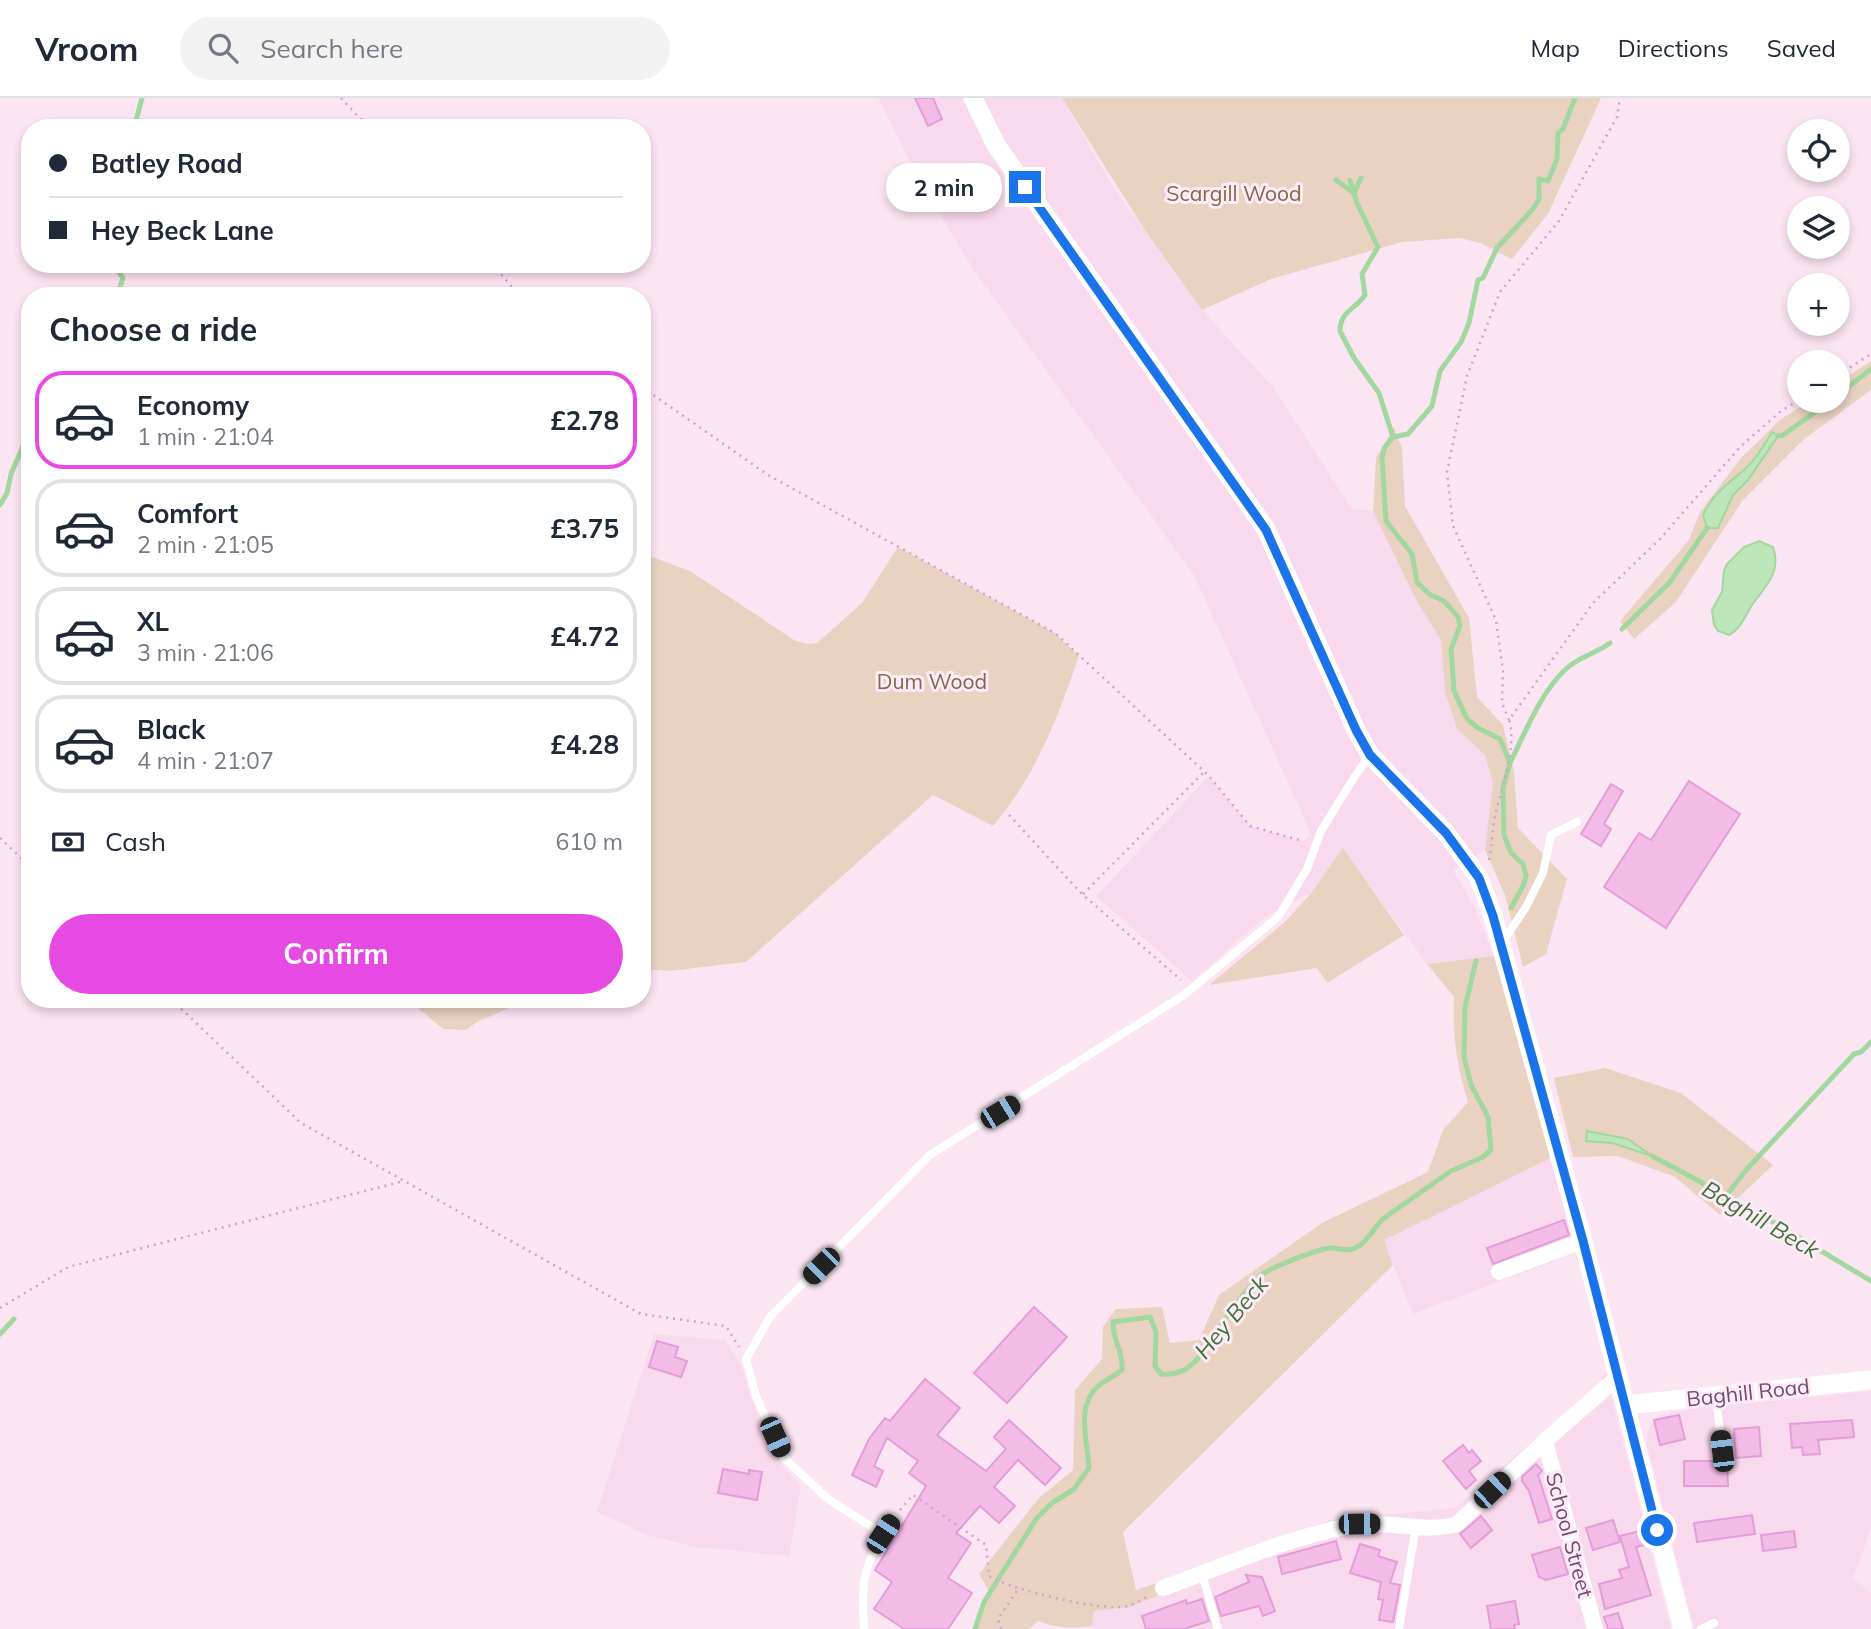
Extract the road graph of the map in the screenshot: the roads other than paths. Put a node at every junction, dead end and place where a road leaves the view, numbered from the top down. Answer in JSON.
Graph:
{"nodes":[{"id":1,"x":974,"y":98,"type":"edge"},
{"id":2,"x":1370,"y":755,"type":"junction"},
{"id":3,"x":1577,"y":822,"type":"dead end"},
{"id":4,"x":1502,"y":942,"type":"junction"},
{"id":5,"x":1583,"y":1241,"type":"junction"},
{"id":6,"x":1499,"y":1272,"type":"dead end"},
{"id":7,"x":1618,"y":1377,"type":"junction"},
{"id":8,"x":1871,"y":1380,"type":"edge"},
{"id":9,"x":1716,"y":1396,"type":"junction"},
{"id":10,"x":1625,"y":1405,"type":"junction"},
{"id":11,"x":1545,"y":1441,"type":"junction"},
{"id":12,"x":1722,"y":1451,"type":"dead end"},
{"id":13,"x":894,"y":1518,"type":"road end"},
{"id":14,"x":1416,"y":1526,"type":"junction"},
{"id":15,"x":883,"y":1534,"type":"junction"},
{"id":16,"x":1202,"y":1574,"type":"junction"},
{"id":17,"x":1163,"y":1588,"type":"road end"},
{"id":18,"x":1714,"y":1623,"type":"dead end"},
{"id":19,"x":864,"y":1629,"type":"edge"},
{"id":20,"x":1218,"y":1629,"type":"edge"},
{"id":21,"x":1399,"y":1629,"type":"edge"},
{"id":22,"x":1595,"y":1629,"type":"edge"},
{"id":23,"x":1683,"y":1629,"type":"edge"},
{"id":24,"x":1701,"y":1629,"type":"edge"}],
"edges":[{"from":1,"to":2,"type":"street"},
{"from":2,"to":4,"type":"street"},
{"from":2,"to":15,"type":"lane"},
{"from":3,"to":4,"type":"lane"},
{"from":4,"to":5,"type":"street"},
{"from":5,"to":6,"type":"street"},
{"from":5,"to":7,"type":"street"},
{"from":7,"to":10,"type":"street"},
{"from":7,"to":11,"type":"street"},
{"from":8,"to":9,"type":"street","name":"Baghill Road"},
{"from":9,"to":10,"type":"street","name":"Baghill Road"},
{"from":9,"to":12,"type":"lane"},
{"from":10,"to":23,"type":"street"},
{"from":11,"to":14,"type":"street"},
{"from":11,"to":22,"type":"street","name":"School Street"},
{"from":13,"to":15,"type":"lane"},
{"from":14,"to":16,"type":"street"},
{"from":14,"to":21,"type":"lane"},
{"from":15,"to":19,"type":"lane"},
{"from":16,"to":17,"type":"street"},
{"from":16,"to":20,"type":"lane"},
{"from":18,"to":24,"type":"lane"}]}
